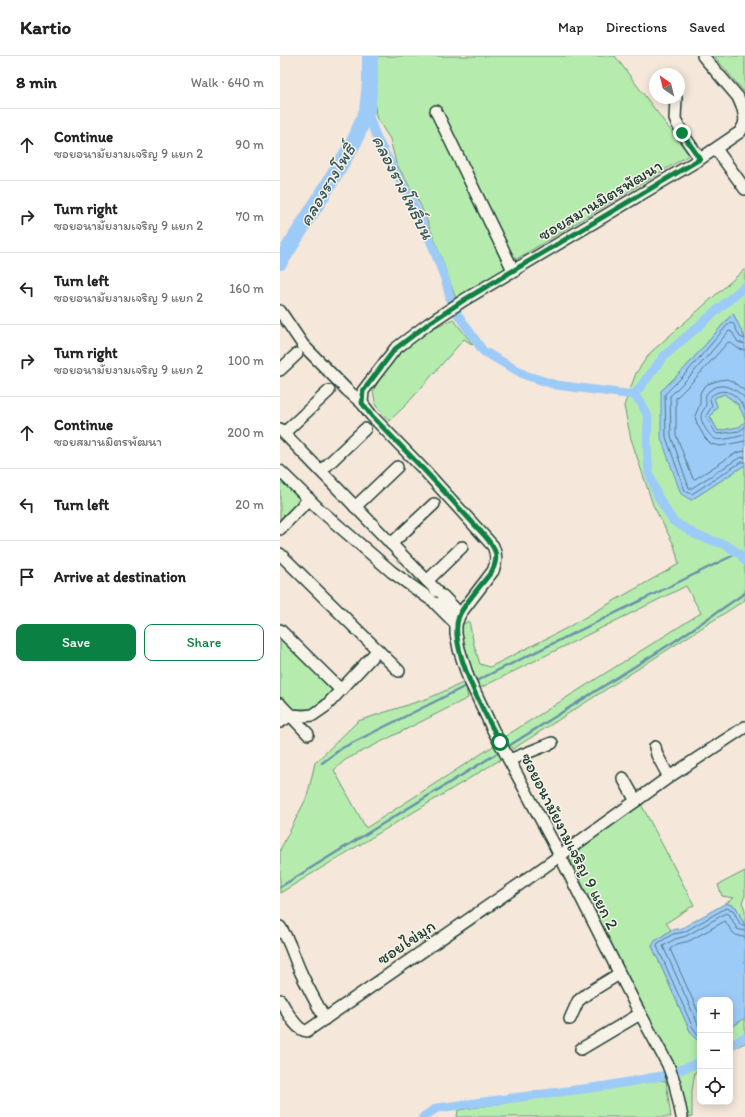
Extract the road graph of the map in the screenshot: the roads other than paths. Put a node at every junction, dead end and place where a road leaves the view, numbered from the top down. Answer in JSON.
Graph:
{"nodes":[{"id":1,"x":703,"y":56,"type":"edge"},
{"id":2,"x":676,"y":104,"type":"edge"},
{"id":3,"x":436,"y":111,"type":"dead end"},
{"id":4,"x":745,"y":119,"type":"edge"},
{"id":5,"x":716,"y":149,"type":"junction"},
{"id":6,"x":700,"y":159,"type":"junction"},
{"id":7,"x":745,"y":189,"type":"edge"},
{"id":8,"x":514,"y":272,"type":"junction"},
{"id":9,"x":280,"y":311,"type":"edge"},
{"id":10,"x":297,"y":354,"type":"dead end"},
{"id":11,"x":280,"y":370,"type":"edge"},
{"id":12,"x":329,"y":391,"type":"dead end"},
{"id":13,"x":362,"y":403,"type":"junction"},
{"id":14,"x":365,"y":429,"type":"dead end"},
{"id":15,"x":282,"y":431,"type":"edge"},
{"id":16,"x":397,"y":467,"type":"dead end"},
{"id":17,"x":280,"y":471,"type":"edge"},
{"id":18,"x":321,"y":471,"type":"junction"},
{"id":19,"x":309,"y":499,"type":"junction"},
{"id":20,"x":434,"y":504,"type":"dead end"},
{"id":21,"x":355,"y":507,"type":"junction"},
{"id":22,"x":280,"y":529,"type":"edge"},
{"id":23,"x":390,"y":544,"type":"junction"},
{"id":24,"x":462,"y":547,"type":"dead end"},
{"id":25,"x":280,"y":554,"type":"edge"},
{"id":26,"x":433,"y":593,"type":"junction"},
{"id":27,"x":458,"y":619,"type":"junction"},
{"id":28,"x":280,"y":630,"type":"edge"},
{"id":29,"x":378,"y":650,"type":"junction"},
{"id":30,"x":399,"y":671,"type":"dead end"},
{"id":31,"x":341,"y":690,"type":"junction"},
{"id":32,"x":280,"y":704,"type":"edge"},
{"id":33,"x":291,"y":715,"type":"junction"},
{"id":34,"x":280,"y":722,"type":"edge"},
{"id":35,"x":745,"y":727,"type":"edge"},
{"id":36,"x":308,"y":734,"type":"dead end"},
{"id":37,"x":552,"y":743,"type":"dead end"},
{"id":38,"x":655,"y":746,"type":"dead end"},
{"id":39,"x":504,"y":751,"type":"junction"},
{"id":40,"x":669,"y":777,"type":"junction"},
{"id":41,"x":623,"y":778,"type":"dead end"},
{"id":42,"x":636,"y":801,"type":"junction"},
{"id":43,"x":559,"y":855,"type":"junction"},
{"id":44,"x":280,"y":927,"type":"edge"},
{"id":45,"x":619,"y":974,"type":"junction"},
{"id":46,"x":280,"y":1000,"type":"edge"},
{"id":47,"x":640,"y":1014,"type":"junction"},
{"id":48,"x":325,"y":1019,"type":"junction"},
{"id":49,"x":570,"y":1019,"type":"dead end"},
{"id":50,"x":581,"y":1049,"type":"dead end"},
{"id":51,"x":682,"y":1117,"type":"edge"}],
"edges":[{"from":1,"to":4,"type":"street","name":"ซอยสมานมิตรพัฒนา"},
{"from":2,"to":6,"type":"street"},
{"from":3,"to":8,"type":"street"},
{"from":4,"to":5,"type":"street","name":"ซอยสมานมิตรพัฒนา"},
{"from":5,"to":6,"type":"street","name":"ซอยสมานมิตรพัฒนา"},
{"from":5,"to":7,"type":"street"},
{"from":6,"to":8,"type":"street","name":"ซอยสมานมิตรพัฒนา"},
{"from":8,"to":13,"type":"street","name":"ซอยสมานมิตรพัฒนา"},
{"from":9,"to":13,"type":"street"},
{"from":10,"to":11,"type":"street"},
{"from":12,"to":15,"type":"street"},
{"from":13,"to":27,"type":"street"},
{"from":14,"to":18,"type":"street"},
{"from":15,"to":18,"type":"street"},
{"from":16,"to":21,"type":"street"},
{"from":17,"to":19,"type":"street"},
{"from":18,"to":21,"type":"street"},
{"from":19,"to":22,"type":"street"},
{"from":19,"to":26,"type":"street"},
{"from":20,"to":23,"type":"street"},
{"from":21,"to":23,"type":"street"},
{"from":23,"to":26,"type":"street"},
{"from":24,"to":26,"type":"street"},
{"from":25,"to":29,"type":"street"},
{"from":26,"to":27,"type":"street"},
{"from":27,"to":39,"type":"street","name":"ซอยอนามัยงามเจริญ 9 แยก 2"},
{"from":28,"to":31,"type":"street"},
{"from":29,"to":30,"type":"street"},
{"from":29,"to":31,"type":"street"},
{"from":31,"to":33,"type":"street"},
{"from":32,"to":33,"type":"street"},
{"from":33,"to":34,"type":"street"},
{"from":33,"to":36,"type":"street"},
{"from":35,"to":40,"type":"street","name":"ซอยไข่มุก"},
{"from":37,"to":39,"type":"street"},
{"from":38,"to":40,"type":"street"},
{"from":39,"to":43,"type":"street","name":"ซอยอนามัยงามเจริญ 9 แยก 2"},
{"from":40,"to":42,"type":"street","name":"ซอยไข่มุก"},
{"from":41,"to":42,"type":"street"},
{"from":42,"to":43,"type":"street","name":"ซอยไข่มุก"},
{"from":43,"to":45,"type":"street","name":"ซอยอนามัยงามเจริญ 9 แยก 2"},
{"from":43,"to":48,"type":"street","name":"ซอยไข่มุก"},
{"from":44,"to":48,"type":"street"},
{"from":45,"to":47,"type":"street","name":"ซอยอนามัยงามเจริญ 9 แยก 2"},
{"from":45,"to":49,"type":"street"},
{"from":46,"to":48,"type":"street","name":"ซอยไข่มุก"},
{"from":47,"to":50,"type":"street"},
{"from":47,"to":51,"type":"street","name":"ซอยอนามัยงามเจริญ 9 แยก 2"}]}
